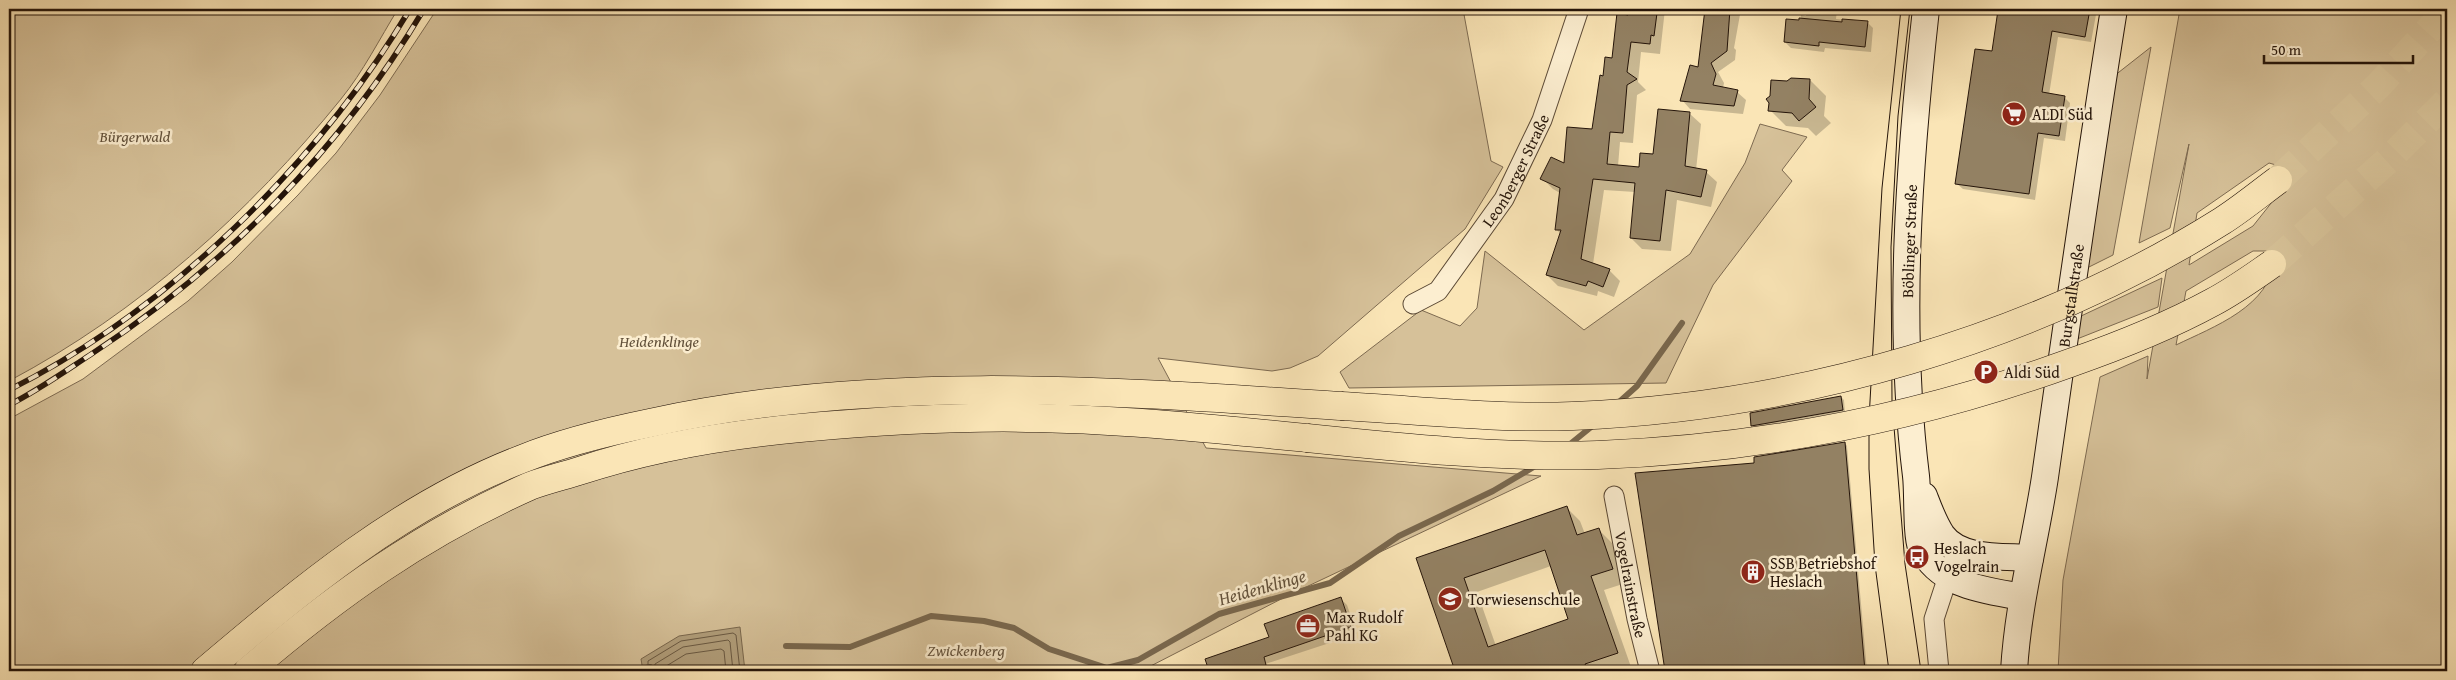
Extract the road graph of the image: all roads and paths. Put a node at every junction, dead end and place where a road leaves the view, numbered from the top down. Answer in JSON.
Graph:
{"nodes":[{"id":1,"x":1579,"y":9,"type":"edge"},
{"id":2,"x":1926,"y":9,"type":"edge"},
{"id":3,"x":2114,"y":9,"type":"edge"},
{"id":4,"x":2278,"y":180,"type":"tunnel mouth"},
{"id":5,"x":2272,"y":264,"type":"tunnel mouth"},
{"id":6,"x":1412,"y":304,"type":"dead end"},
{"id":7,"x":1916,"y":475,"type":"junction"},
{"id":8,"x":1614,"y":496,"type":"dead end"},
{"id":9,"x":1957,"y":549,"type":"junction"},
{"id":10,"x":2030,"y":558,"type":"junction"},
{"id":11,"x":1947,"y":576,"type":"junction"},
{"id":12,"x":2022,"y":597,"type":"junction"},
{"id":13,"x":205,"y":671,"type":"edge"},
{"id":14,"x":248,"y":671,"type":"edge"},
{"id":15,"x":1650,"y":671,"type":"edge"},
{"id":16,"x":1939,"y":671,"type":"edge"},
{"id":17,"x":2014,"y":671,"type":"edge"}],
"edges":[{"from":1,"to":6,"type":"street","name":"Leonberger Straße"},
{"from":2,"to":7,"type":"street","name":"Böblinger Straße"},
{"from":3,"to":10,"type":"street","name":"Burgstallstraße"},
{"from":4,"to":13,"type":"highway","bridge":true},
{"from":5,"to":14,"type":"highway","bridge":true},
{"from":7,"to":9,"type":"street","name":"Böblinger Straße"},
{"from":7,"to":11,"type":"street","name":"Böblinger Straße"},
{"from":8,"to":15,"type":"street","name":"Vogelrainstraße"},
{"from":9,"to":10,"type":"street"},
{"from":9,"to":11,"type":"street"},
{"from":10,"to":12,"type":"street","name":"Burgstallstraße"},
{"from":11,"to":12,"type":"street","name":"Böblinger Straße"},
{"from":11,"to":16,"type":"street"},
{"from":12,"to":17,"type":"street","name":"Burgstallstraße"}]}
